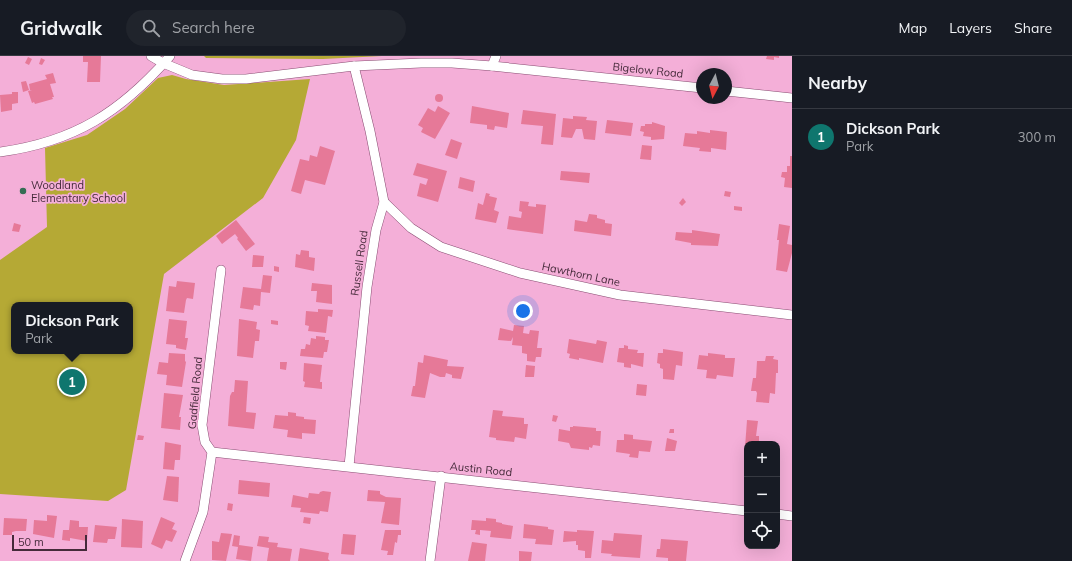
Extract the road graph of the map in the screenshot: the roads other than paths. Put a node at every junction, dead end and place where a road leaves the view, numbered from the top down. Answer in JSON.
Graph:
{"nodes":[{"id":1,"x":151,"y":56,"type":"edge"},
{"id":2,"x":170,"y":56,"type":"edge"},
{"id":3,"x":496,"y":56,"type":"edge"},
{"id":4,"x":163,"y":64,"type":"junction"},
{"id":5,"x":354,"y":66,"type":"junction"},
{"id":6,"x":492,"y":66,"type":"junction"},
{"id":7,"x":696,"y":87,"type":"edge"},
{"id":8,"x":732,"y":92,"type":"edge"},
{"id":9,"x":792,"y":98,"type":"edge"},
{"id":10,"x":0,"y":152,"type":"edge"},
{"id":11,"x":384,"y":202,"type":"junction"},
{"id":12,"x":221,"y":270,"type":"dead end"},
{"id":13,"x":792,"y":315,"type":"edge"},
{"id":14,"x":212,"y":452,"type":"junction"},
{"id":15,"x":349,"y":466,"type":"junction"},
{"id":16,"x":441,"y":476,"type":"junction"},
{"id":17,"x":744,"y":511,"type":"edge"},
{"id":18,"x":780,"y":514,"type":"edge"},
{"id":19,"x":792,"y":516,"type":"edge"},
{"id":20,"x":185,"y":561,"type":"edge"},
{"id":21,"x":430,"y":561,"type":"edge"}],
"edges":[{"from":1,"to":4,"type":"street","name":"Bigelow Road"},
{"from":2,"to":4,"type":"street"},
{"from":3,"to":6,"type":"street"},
{"from":4,"to":5,"type":"street","name":"Bigelow Road"},
{"from":4,"to":10,"type":"street"},
{"from":5,"to":6,"type":"street","name":"Bigelow Road"},
{"from":5,"to":11,"type":"street","name":"Russell Road"},
{"from":6,"to":7,"type":"street","name":"Bigelow Road"},
{"from":8,"to":9,"type":"street"},
{"from":11,"to":13,"type":"street","name":"Hawthorn Lane"},
{"from":11,"to":15,"type":"street","name":"Russell Road"},
{"from":12,"to":14,"type":"street","name":"Gadfield Road"},
{"from":14,"to":15,"type":"street","name":"Austin Road"},
{"from":14,"to":20,"type":"street"},
{"from":15,"to":16,"type":"street","name":"Austin Road"},
{"from":16,"to":17,"type":"street","name":"Austin Road"},
{"from":16,"to":21,"type":"street"},
{"from":18,"to":19,"type":"street"}]}
